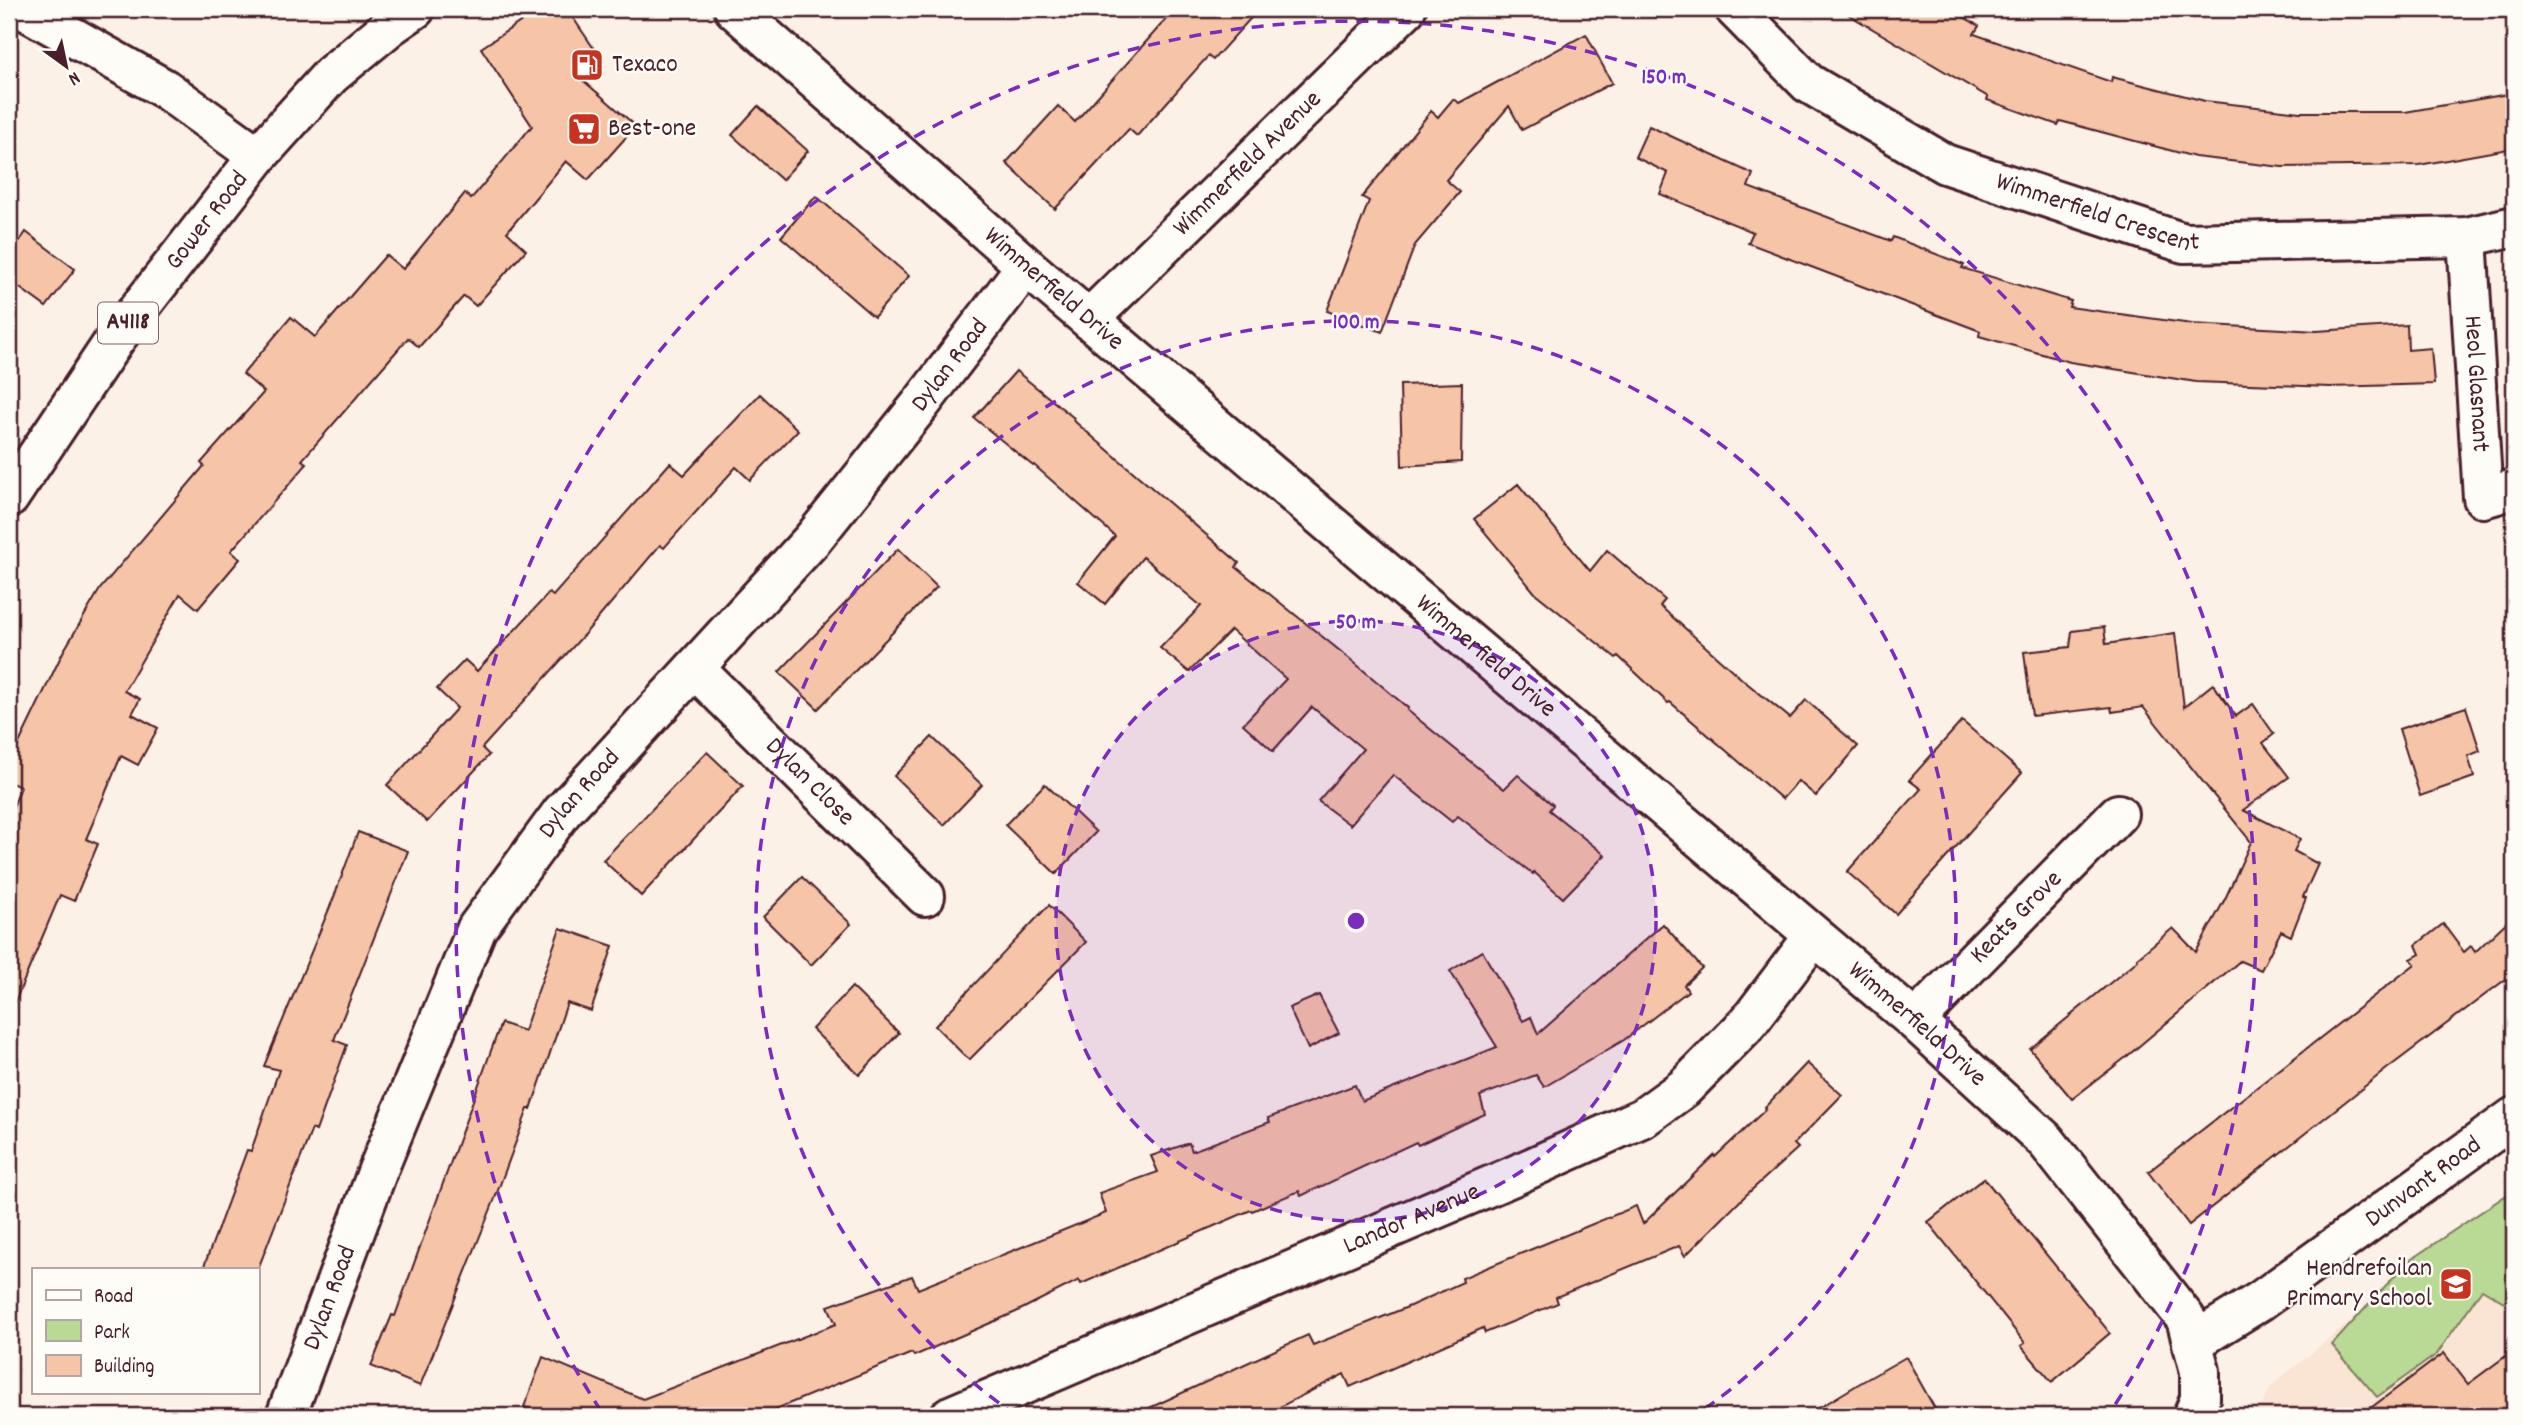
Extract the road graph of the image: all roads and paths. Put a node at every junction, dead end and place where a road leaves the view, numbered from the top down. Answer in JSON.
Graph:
{"nodes":[{"id":1,"x":23,"y":9,"type":"edge"},
{"id":2,"x":415,"y":9,"type":"edge"},
{"id":3,"x":734,"y":9,"type":"edge"},
{"id":4,"x":1406,"y":9,"type":"edge"},
{"id":5,"x":1735,"y":9,"type":"edge"},
{"id":6,"x":258,"y":156,"type":"junction"},
{"id":7,"x":2514,"y":226,"type":"edge"},
{"id":8,"x":2467,"y":237,"type":"junction"},
{"id":9,"x":1026,"y":266,"type":"junction"},
{"id":10,"x":1089,"y":319,"type":"junction"},
{"id":11,"x":2514,"y":489,"type":"edge"},
{"id":12,"x":9,"y":498,"type":"edge"},
{"id":13,"x":695,"y":669,"type":"junction"},
{"id":14,"x":2118,"y":814,"type":"dead end"},
{"id":15,"x":927,"y":896,"type":"dead end"},
{"id":16,"x":1814,"y":936,"type":"junction"},
{"id":17,"x":1915,"y":1021,"type":"junction"},
{"id":18,"x":2514,"y":1117,"type":"edge"},
{"id":19,"x":2192,"y":1343,"type":"junction"},
{"id":20,"x":288,"y":1416,"type":"edge"},
{"id":21,"x":950,"y":1416,"type":"edge"},
{"id":22,"x":2193,"y":1416,"type":"edge"}],
"edges":[{"from":1,"to":6,"type":"street"},
{"from":2,"to":6,"type":"street","name":"Gower Road","number":"A4118"},
{"from":3,"to":9,"type":"street","name":"Wimmerfield Drive"},
{"from":4,"to":10,"type":"street","name":"Wimmerfield Avenue"},
{"from":5,"to":8,"type":"street","name":"Wimmerfield Crescent"},
{"from":6,"to":12,"type":"street","name":"Gower Road","number":"A4118"},
{"from":7,"to":8,"type":"street","name":"Wimmerfield Crescent"},
{"from":8,"to":11,"type":"street","name":"Heol Glasnant"},
{"from":9,"to":10,"type":"street","name":"Wimmerfield Drive"},
{"from":9,"to":13,"type":"street","name":"Dylan Road"},
{"from":10,"to":16,"type":"street","name":"Wimmerfield Drive"},
{"from":13,"to":15,"type":"street","name":"Dylan Close"},
{"from":13,"to":20,"type":"street","name":"Dylan Road"},
{"from":14,"to":17,"type":"street","name":"Keats Grove"},
{"from":16,"to":17,"type":"street","name":"Wimmerfield Drive"},
{"from":16,"to":21,"type":"street","name":"Landor Avenue"},
{"from":17,"to":19,"type":"street","name":"Wimmerfield Drive"},
{"from":18,"to":19,"type":"street","name":"Dunvant Road"},
{"from":19,"to":22,"type":"street","name":"Wimmerfield Drive"}]}
